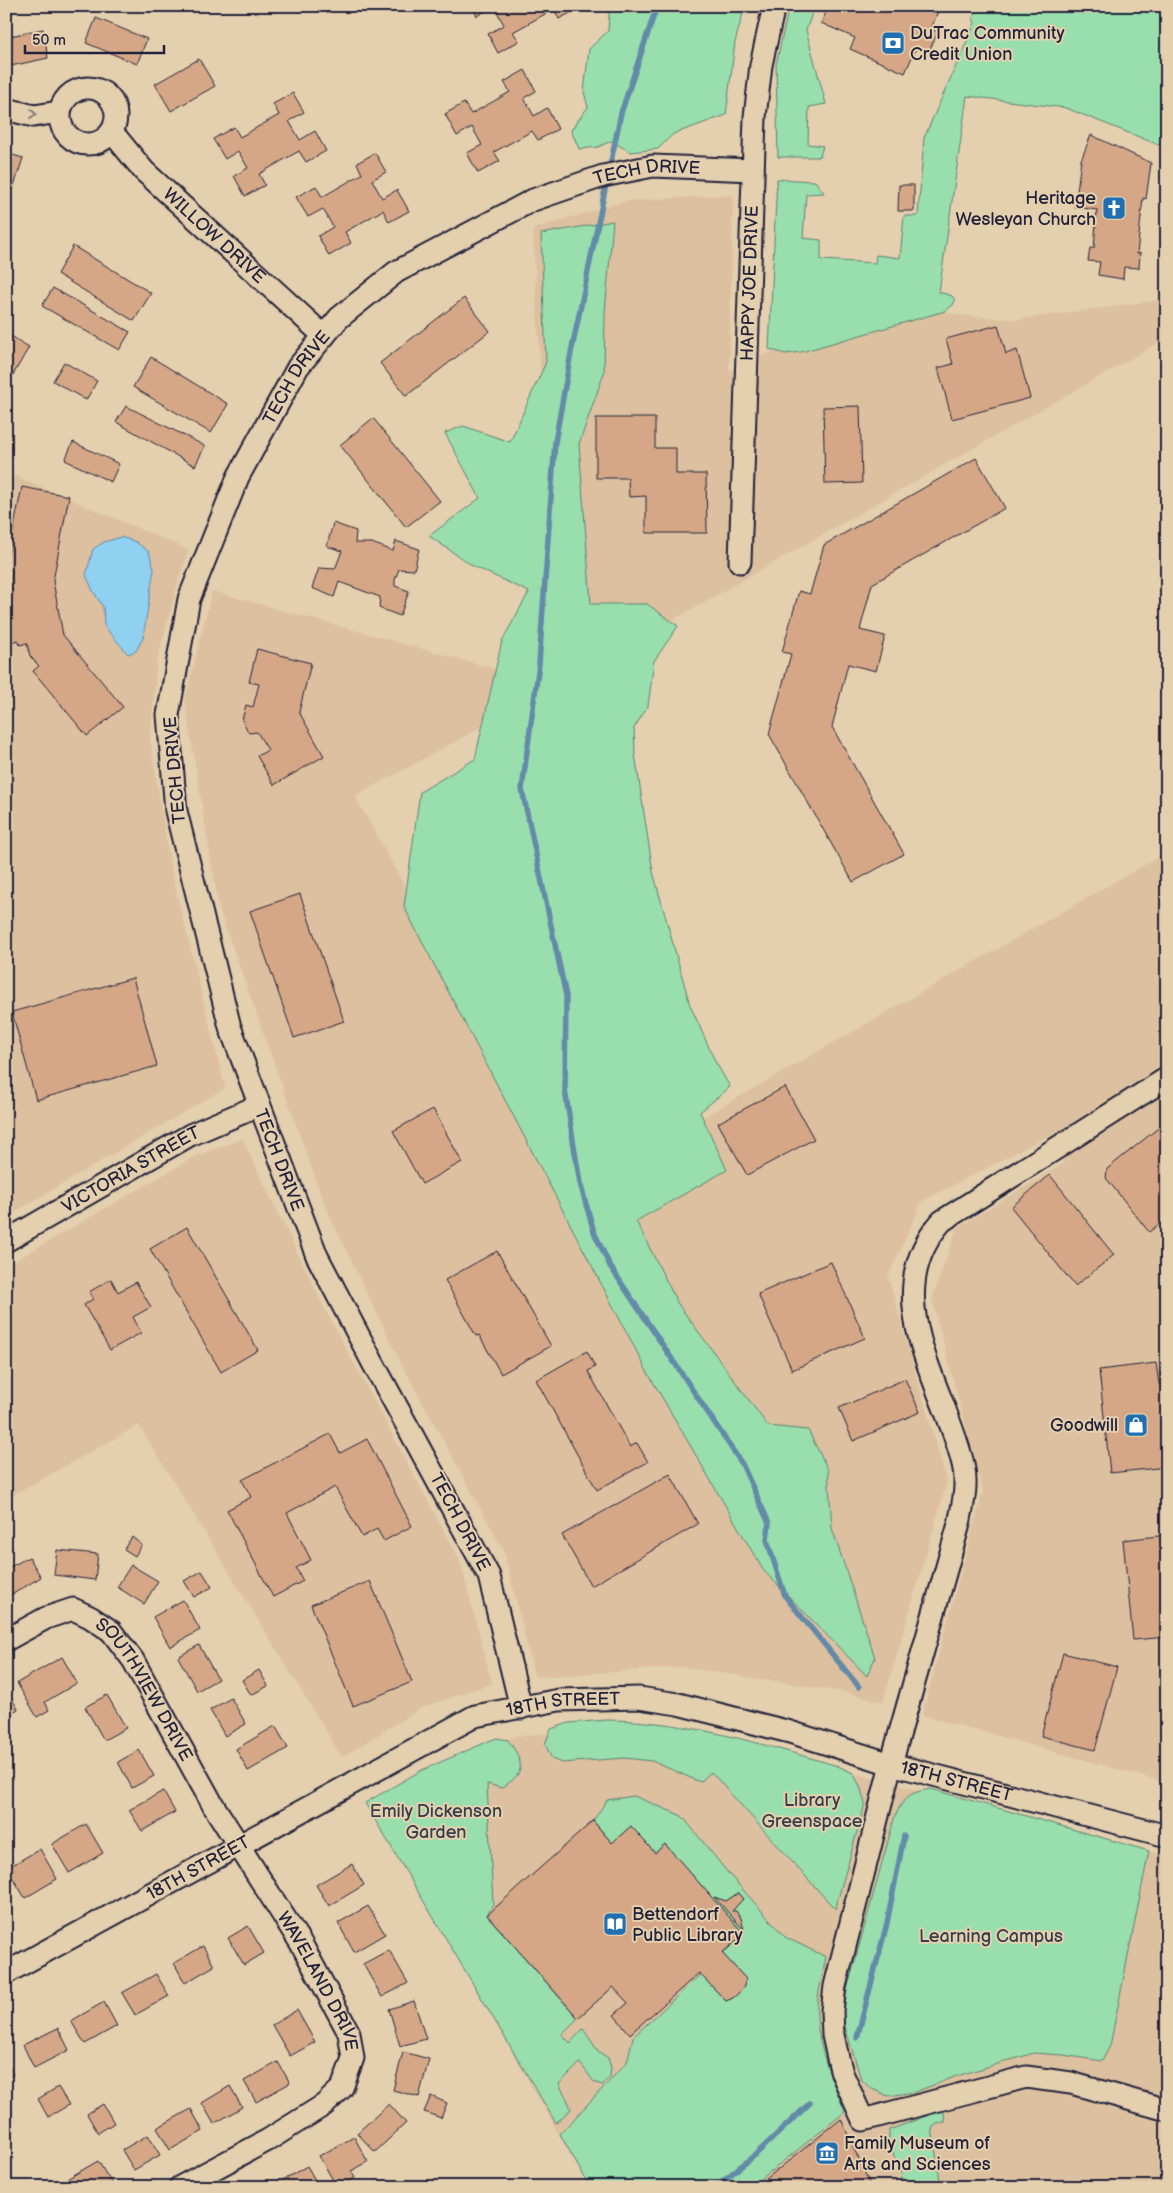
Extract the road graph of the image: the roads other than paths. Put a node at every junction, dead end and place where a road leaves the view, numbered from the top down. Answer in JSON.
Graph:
{"nodes":[{"id":1,"x":774,"y":6,"type":"edge"},
{"id":2,"x":6,"y":109,"type":"edge"},
{"id":3,"x":59,"y":112,"type":"junction"},
{"id":4,"x":112,"y":132,"type":"junction"},
{"id":5,"x":753,"y":170,"type":"junction"},
{"id":6,"x":324,"y":336,"type":"junction"},
{"id":7,"x":740,"y":562,"type":"dead end"},
{"id":8,"x":1167,"y":1078,"type":"edge"},
{"id":9,"x":258,"y":1106,"type":"junction"},
{"id":10,"x":6,"y":1241,"type":"edge"},
{"id":11,"x":6,"y":1640,"type":"edge"},
{"id":12,"x":520,"y":1708,"type":"junction"},
{"id":13,"x":891,"y":1764,"type":"junction"},
{"id":14,"x":1167,"y":1836,"type":"edge"},
{"id":15,"x":239,"y":1847,"type":"junction"},
{"id":16,"x":6,"y":1973,"type":"edge"},
{"id":17,"x":1167,"y":2110,"type":"edge"},
{"id":18,"x":180,"y":2187,"type":"edge"}],
"edges":[{"from":1,"to":5,"type":"street","name":"HAPPY JOE DRIVE"},
{"from":2,"to":3,"type":"street","one_way":true},
{"from":3,"to":4,"type":"street"},
{"from":3,"to":4,"type":"street"},
{"from":4,"to":6,"type":"street","name":"WILLOW DRIVE"},
{"from":5,"to":6,"type":"street","name":"TECH DRIVE"},
{"from":5,"to":7,"type":"street","name":"HAPPY JOE DRIVE"},
{"from":6,"to":9,"type":"street","name":"TECH DRIVE"},
{"from":8,"to":13,"type":"street"},
{"from":9,"to":10,"type":"street","name":"VICTORIA STREET"},
{"from":9,"to":12,"type":"street","name":"TECH DRIVE"},
{"from":11,"to":15,"type":"street","name":"SOUTHVIEW DRIVE"},
{"from":12,"to":13,"type":"street","name":"18TH STREET"},
{"from":12,"to":15,"type":"street","name":"18TH STREET"},
{"from":13,"to":14,"type":"street","name":"18TH STREET"},
{"from":13,"to":17,"type":"street"},
{"from":15,"to":16,"type":"street","name":"18TH STREET"},
{"from":15,"to":18,"type":"street","name":"WAVELAND DRIVE"}]}
